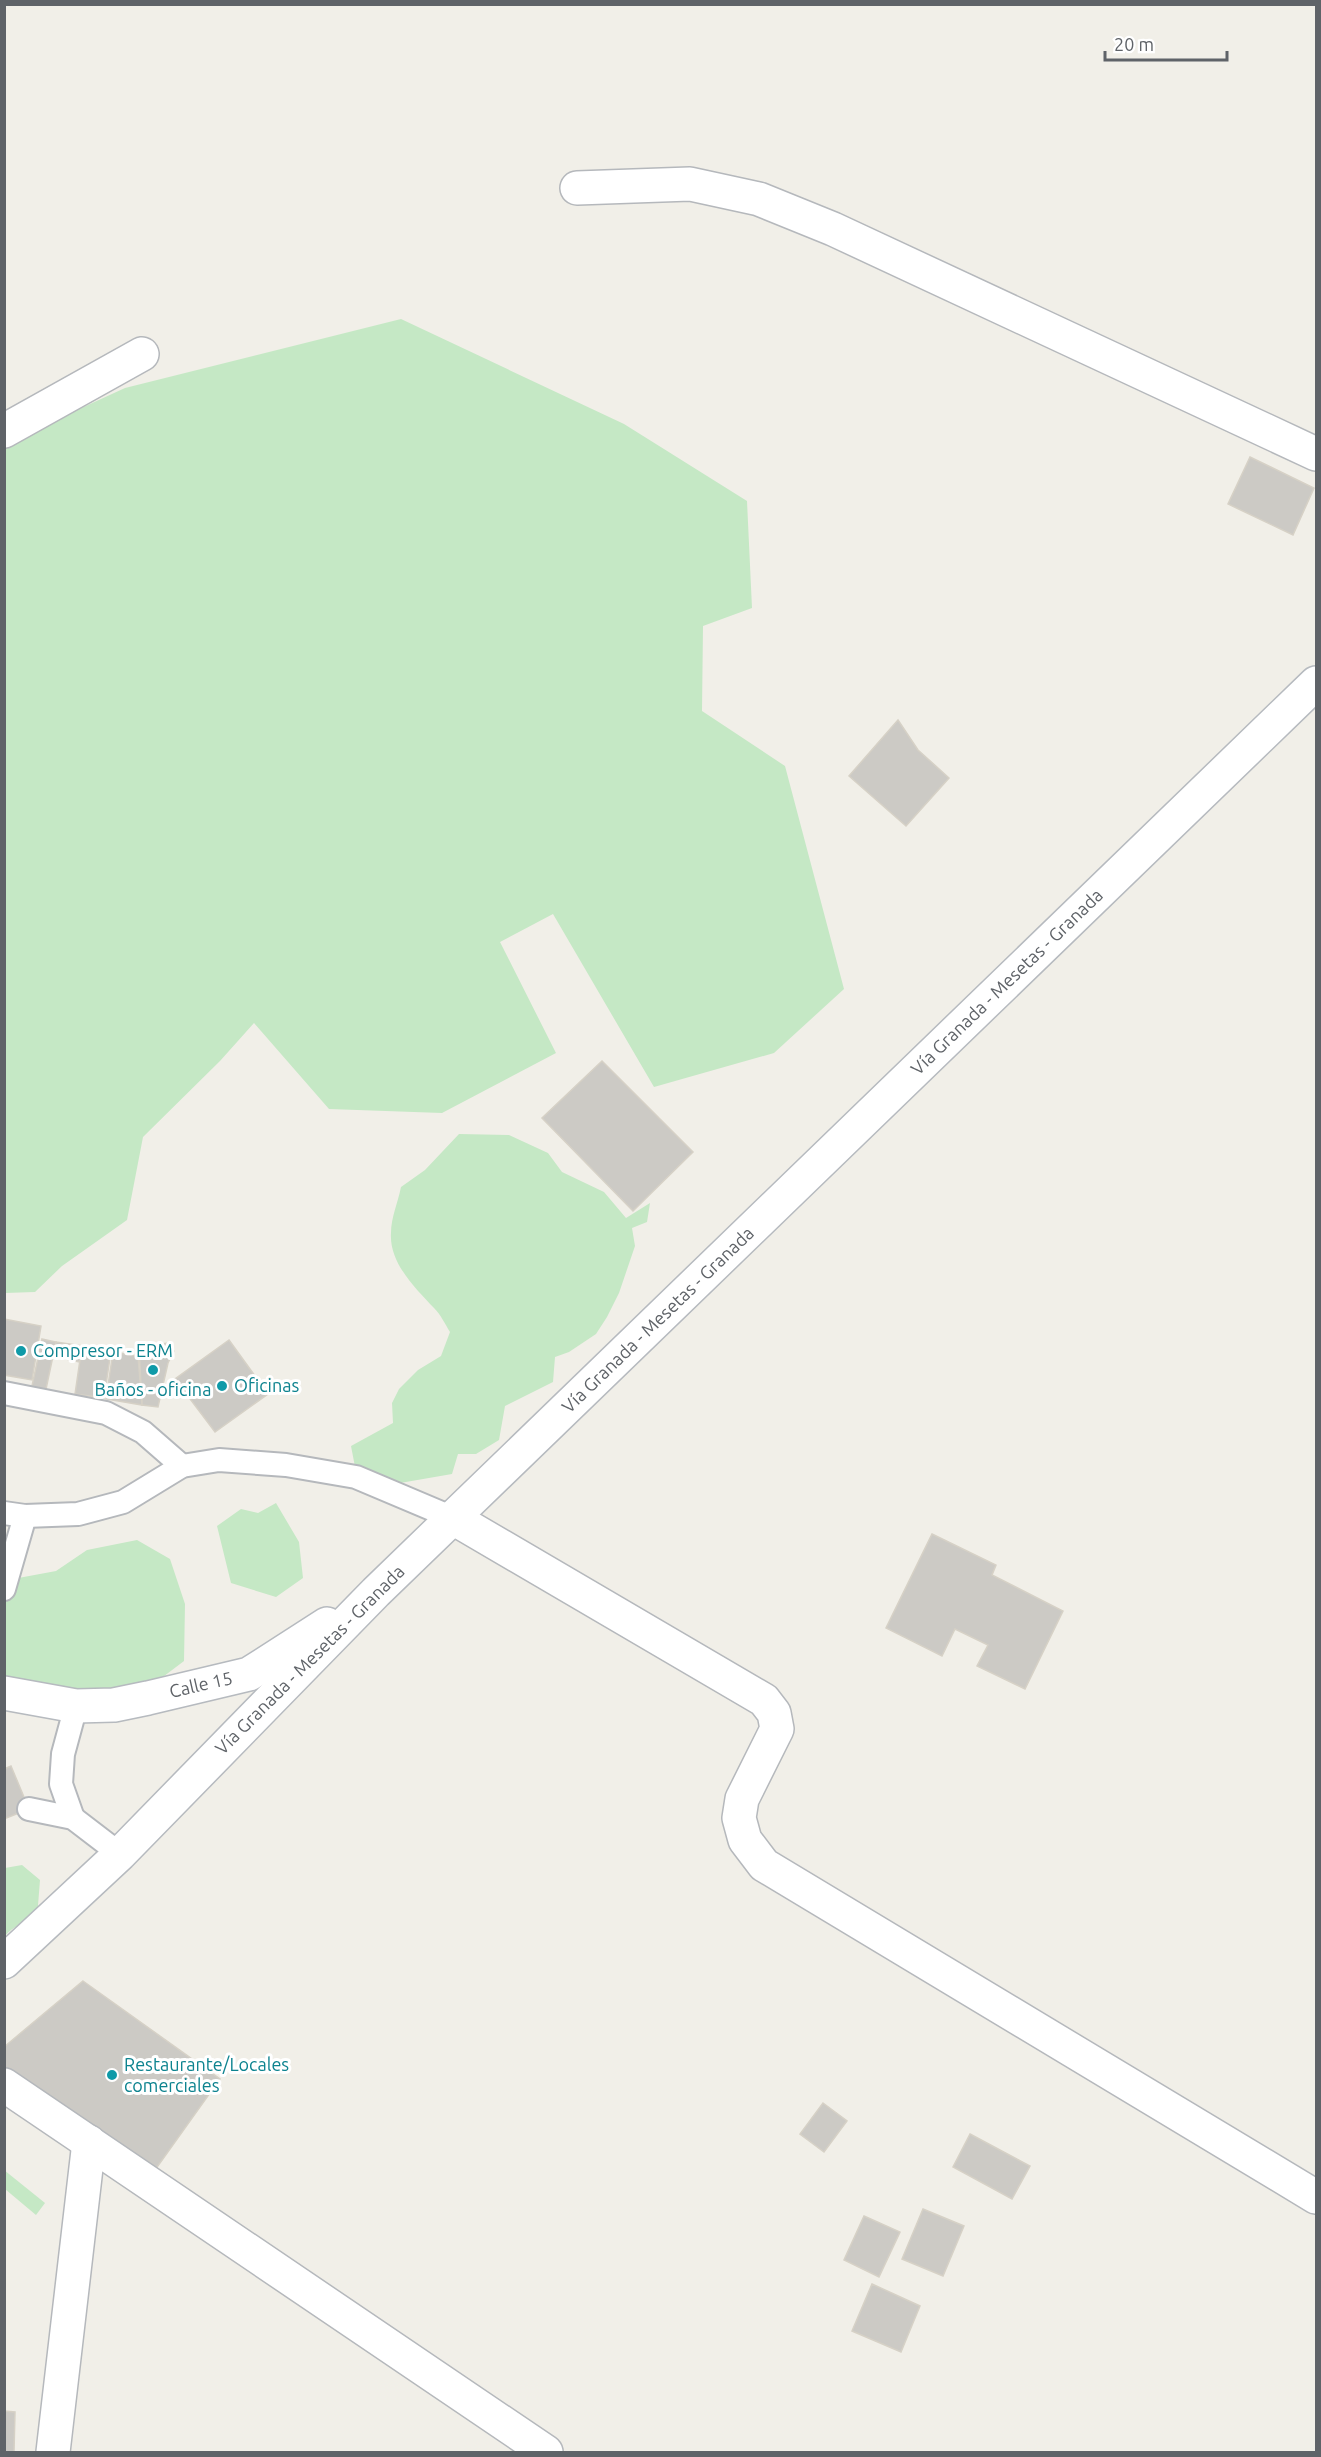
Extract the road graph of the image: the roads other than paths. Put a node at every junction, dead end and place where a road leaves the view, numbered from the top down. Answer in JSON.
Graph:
{"nodes":[{"id":1,"x":577,"y":188,"type":"dead end"},
{"id":2,"x":142,"y":354,"type":"dead end"},
{"id":3,"x":4,"y":431,"type":"edge"},
{"id":4,"x":1317,"y":454,"type":"edge"},
{"id":5,"x":1317,"y":684,"type":"edge"},
{"id":6,"x":4,"y":1393,"type":"edge"},
{"id":7,"x":182,"y":1466,"type":"junction"},
{"id":8,"x":15,"y":1514,"type":"edge"},
{"id":9,"x":453,"y":1518,"type":"junction"},
{"id":10,"x":4,"y":1589,"type":"edge"},
{"id":11,"x":376,"y":1592,"type":"junction"},
{"id":12,"x":4,"y":1693,"type":"edge"},
{"id":13,"x":76,"y":1706,"type":"junction"},
{"id":14,"x":29,"y":1809,"type":"dead end"},
{"id":15,"x":73,"y":1818,"type":"junction"},
{"id":16,"x":120,"y":1854,"type":"junction"},
{"id":17,"x":4,"y":1962,"type":"edge"},
{"id":18,"x":4,"y":2085,"type":"edge"},
{"id":19,"x":89,"y":2142,"type":"junction"},
{"id":20,"x":1317,"y":2197,"type":"edge"},
{"id":21,"x":53,"y":2452,"type":"edge"},
{"id":22,"x":546,"y":2452,"type":"edge"}],
"edges":[{"from":1,"to":4,"type":"street"},
{"from":2,"to":3,"type":"street"},
{"from":5,"to":9,"type":"street","name":"Vía Granada - Mesetas - Granada"},
{"from":6,"to":7,"type":"lane"},
{"from":7,"to":8,"type":"lane"},
{"from":7,"to":9,"type":"lane"},
{"from":8,"to":10,"type":"lane"},
{"from":9,"to":11,"type":"street","name":"Vía Granada - Mesetas - Granada"},
{"from":9,"to":20,"type":"street"},
{"from":11,"to":13,"type":"street","name":"Calle 15"},
{"from":11,"to":16,"type":"street","name":"Vía Granada - Mesetas - Granada"},
{"from":12,"to":13,"type":"street","name":"Calle 15"},
{"from":13,"to":15,"type":"lane"},
{"from":14,"to":15,"type":"lane"},
{"from":15,"to":16,"type":"lane"},
{"from":16,"to":17,"type":"street","name":"Vía Granada - Mesetas - Granada"},
{"from":18,"to":19,"type":"street"},
{"from":19,"to":21,"type":"street"},
{"from":19,"to":22,"type":"street"}]}
